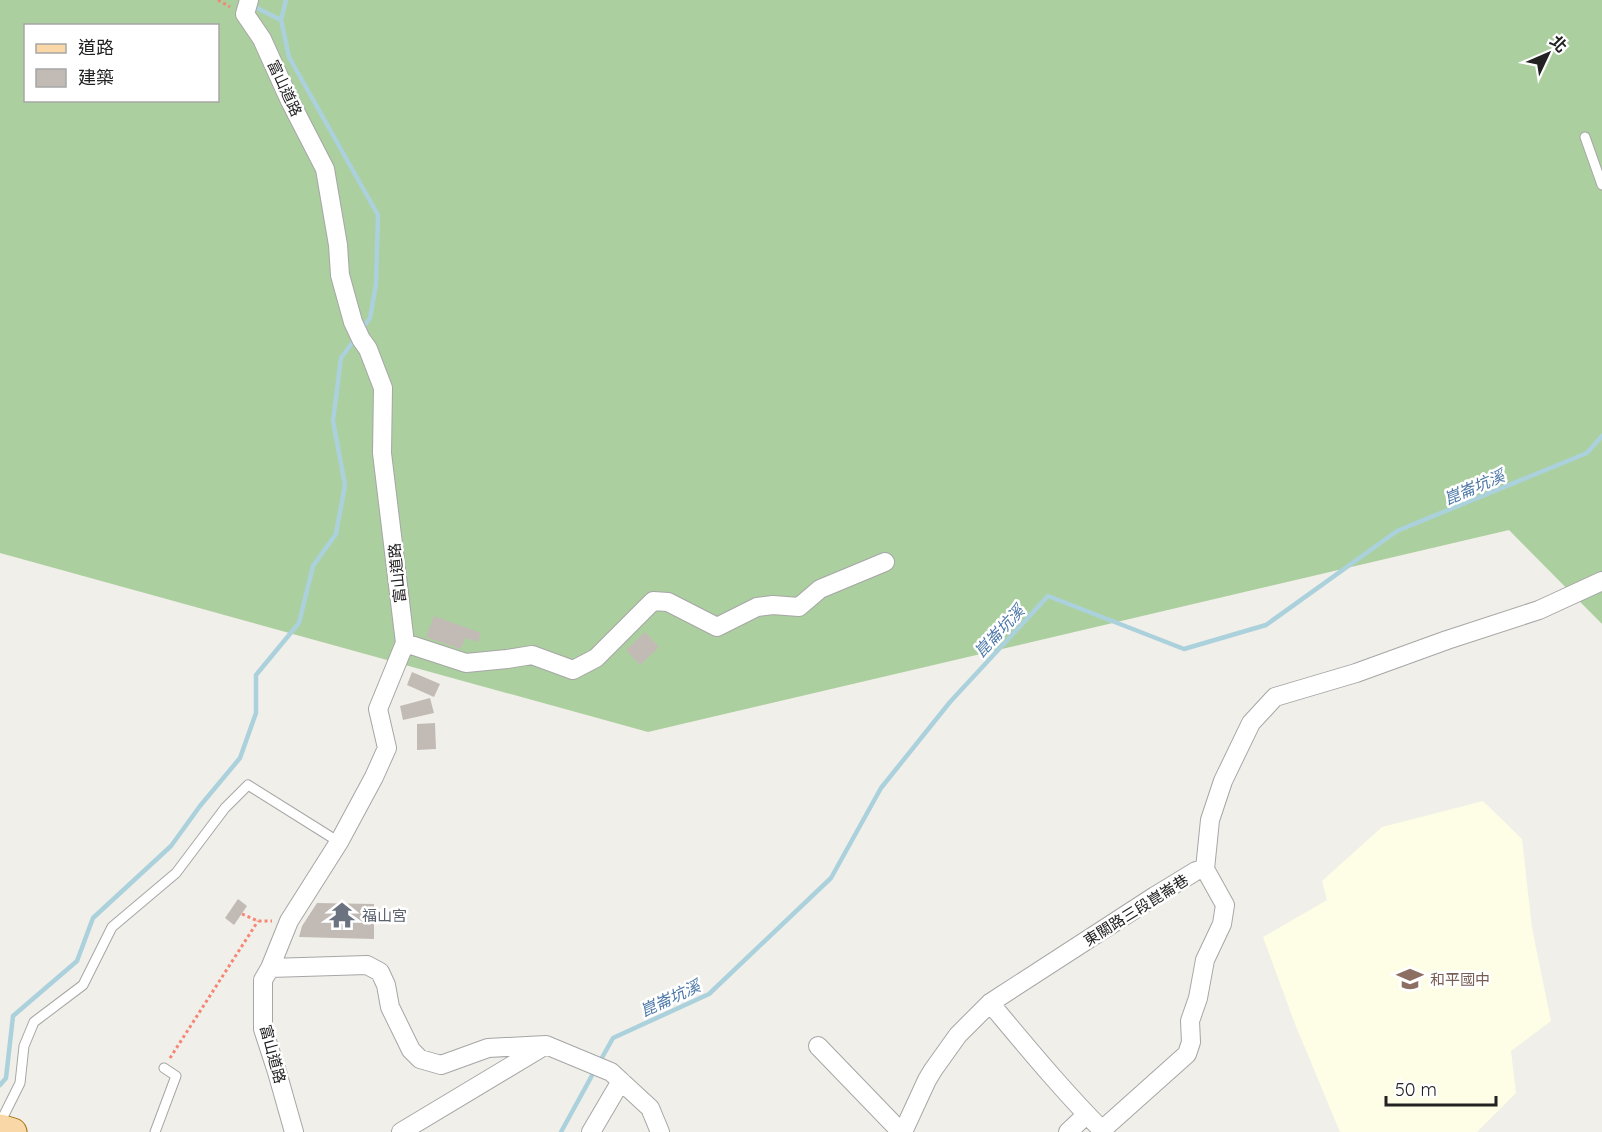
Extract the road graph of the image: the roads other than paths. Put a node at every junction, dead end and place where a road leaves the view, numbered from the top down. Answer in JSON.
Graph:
{"nodes":[{"id":1,"x":249,"y":0,"type":"edge"},
{"id":2,"x":1585,"y":137,"type":"dead end"},
{"id":3,"x":1602,"y":185,"type":"edge"},
{"id":4,"x":885,"y":562,"type":"dead end"},
{"id":5,"x":1602,"y":581,"type":"edge"},
{"id":6,"x":405,"y":643,"type":"junction"},
{"id":7,"x":339,"y":842,"type":"junction"},
{"id":8,"x":1205,"y":869,"type":"junction"},
{"id":9,"x":270,"y":968,"type":"junction"},
{"id":10,"x":990,"y":1003,"type":"junction"},
{"id":11,"x":546,"y":1046,"type":"junction"},
{"id":12,"x":818,"y":1046,"type":"dead end"},
{"id":13,"x":164,"y":1068,"type":"road end"},
{"id":14,"x":621,"y":1081,"type":"junction"},
{"id":15,"x":1086,"y":1115,"type":"junction"},
{"id":16,"x":0,"y":1126,"type":"edge"},
{"id":17,"x":1103,"y":1131,"type":"edge"},
{"id":18,"x":13,"y":1132,"type":"edge"},
{"id":19,"x":155,"y":1132,"type":"edge"},
{"id":20,"x":294,"y":1132,"type":"edge"},
{"id":21,"x":401,"y":1132,"type":"edge"},
{"id":22,"x":591,"y":1132,"type":"edge"},
{"id":23,"x":660,"y":1132,"type":"edge"},
{"id":24,"x":902,"y":1132,"type":"edge"},
{"id":25,"x":1068,"y":1132,"type":"edge"}],
"edges":[{"from":1,"to":6,"type":"street","name":"富山道路"},
{"from":2,"to":3,"type":"lane"},
{"from":4,"to":6,"type":"street"},
{"from":5,"to":8,"type":"street","name":"東關路三段崑崙巷"},
{"from":6,"to":7,"type":"street","name":"富山道路"},
{"from":7,"to":9,"type":"street","name":"富山道路"},
{"from":7,"to":16,"type":"lane"},
{"from":8,"to":10,"type":"street","name":"東關路三段崑崙巷"},
{"from":8,"to":17,"type":"street"},
{"from":9,"to":11,"type":"street"},
{"from":9,"to":20,"type":"street","name":"富山道路"},
{"from":10,"to":15,"type":"street"},
{"from":10,"to":24,"type":"street","name":"東關路三段崑崙巷"},
{"from":11,"to":14,"type":"street"},
{"from":11,"to":21,"type":"street"},
{"from":12,"to":24,"type":"street"},
{"from":13,"to":19,"type":"lane"},
{"from":14,"to":22,"type":"street"},
{"from":14,"to":23,"type":"street"},
{"from":15,"to":17,"type":"street"},
{"from":15,"to":25,"type":"street"},
{"from":16,"to":18,"type":"main road"}]}
